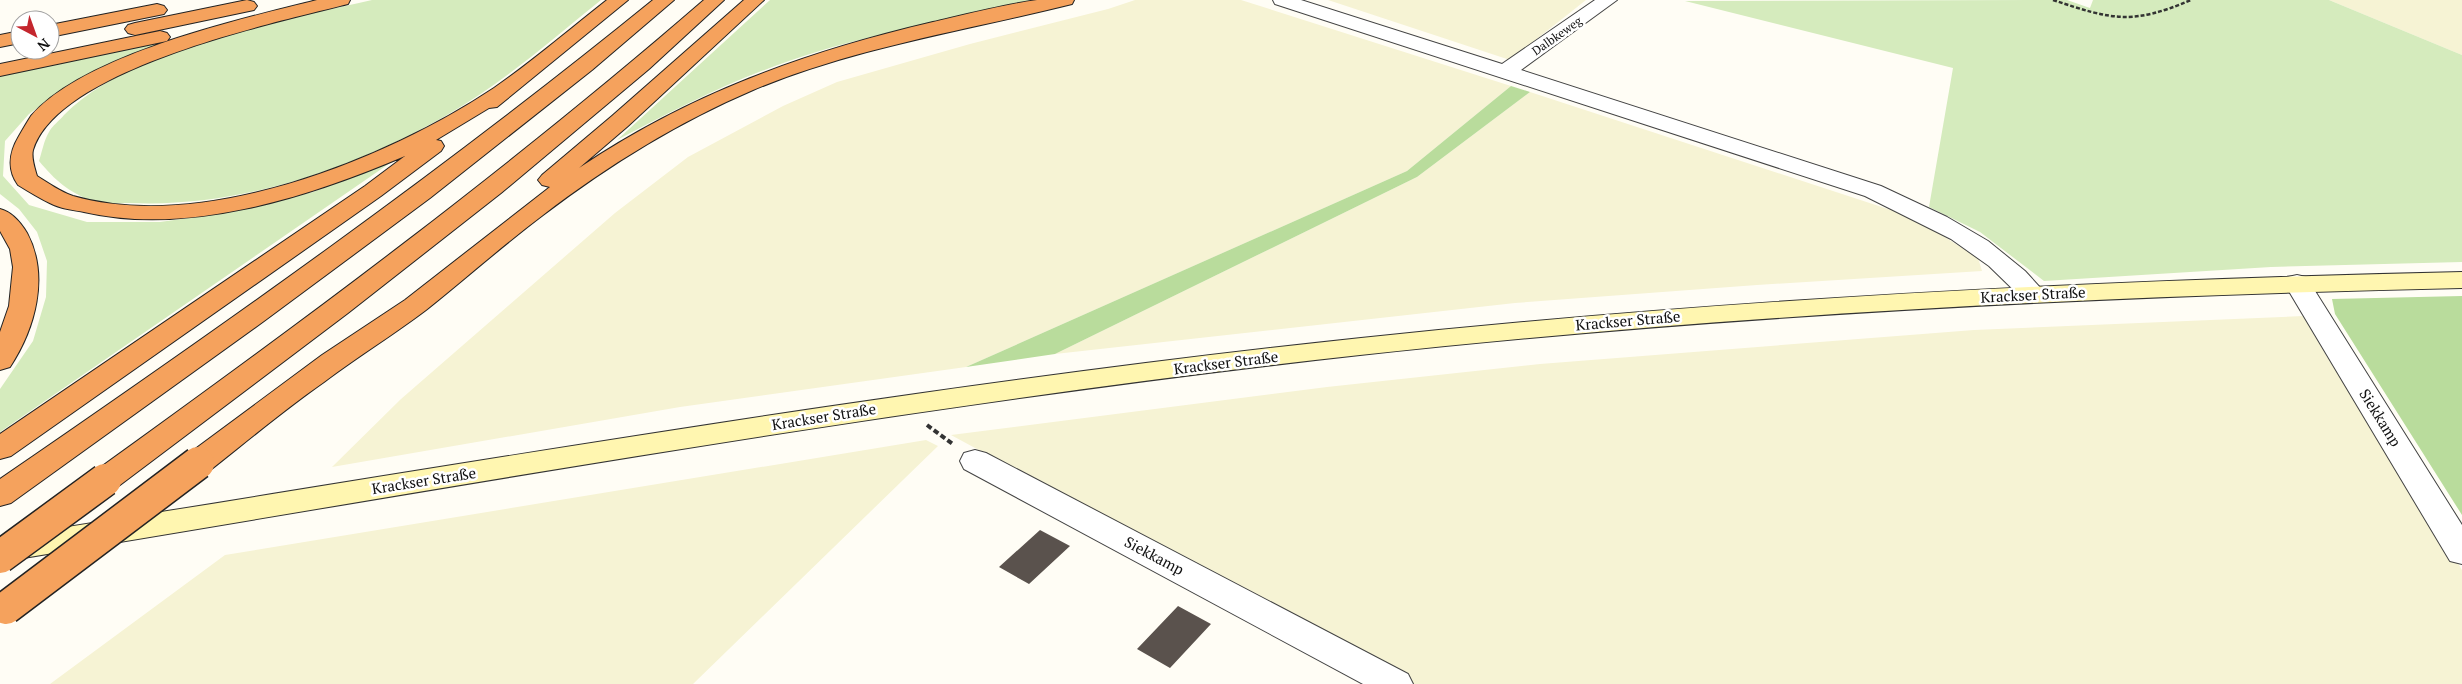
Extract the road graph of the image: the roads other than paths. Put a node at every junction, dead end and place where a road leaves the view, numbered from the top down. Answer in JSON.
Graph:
{"nodes":[{"id":1,"x":135,"y":0,"type":"edge"},
{"id":2,"x":205,"y":0,"type":"edge"},
{"id":3,"x":274,"y":0,"type":"edge"},
{"id":4,"x":340,"y":0,"type":"edge"},
{"id":5,"x":619,"y":0,"type":"edge"},
{"id":6,"x":665,"y":0,"type":"edge"},
{"id":7,"x":715,"y":0,"type":"edge"},
{"id":8,"x":755,"y":0,"type":"edge"},
{"id":9,"x":1065,"y":0,"type":"edge"},
{"id":10,"x":1282,"y":0,"type":"edge"},
{"id":11,"x":1608,"y":0,"type":"edge"},
{"id":12,"x":60,"y":15,"type":"edge"},
{"id":13,"x":60,"y":29,"type":"edge"},
{"id":14,"x":60,"y":44,"type":"edge"},
{"id":15,"x":0,"y":70,"type":"edge"},
{"id":16,"x":1506,"y":72,"type":"junction"},
{"id":17,"x":502,"y":92,"type":"junction"},
{"id":18,"x":0,"y":216,"type":"edge"},
{"id":19,"x":2462,"y":280,"type":"edge"},
{"id":20,"x":2297,"y":283,"type":"junction"},
{"id":21,"x":2033,"y":294,"type":"junction"},
{"id":22,"x":0,"y":361,"type":"edge"},
{"id":23,"x":319,"y":372,"type":"junction"},
{"id":24,"x":0,"y":449,"type":"edge"},
{"id":25,"x":975,"y":461,"type":"road end"},
{"id":26,"x":0,"y":495,"type":"edge"},
{"id":27,"x":0,"y":549,"type":"edge"},
{"id":28,"x":2462,"y":552,"type":"edge"},
{"id":29,"x":0,"y":556,"type":"edge"},
{"id":30,"x":3,"y":610,"type":"edge"},
{"id":31,"x":1395,"y":684,"type":"edge"}],
"edges":[{"from":1,"to":12,"type":"highway"},
{"from":2,"to":13,"type":"highway"},
{"from":3,"to":14,"type":"highway"},
{"from":4,"to":15,"type":"highway"},
{"from":4,"to":17,"type":"highway"},
{"from":5,"to":17,"type":"highway"},
{"from":6,"to":26,"type":"highway"},
{"from":7,"to":29,"type":"highway","bridge":true},
{"from":8,"to":23,"type":"highway"},
{"from":9,"to":23,"type":"highway"},
{"from":10,"to":16,"type":"street"},
{"from":11,"to":16,"type":"street","name":"Dalbkeweg"},
{"from":16,"to":21,"type":"street"},
{"from":17,"to":24,"type":"highway"},
{"from":18,"to":22,"type":"highway"},
{"from":19,"to":20,"type":"street","name":"Krackser Straße"},
{"from":20,"to":21,"type":"street","name":"Krackser Straße"},
{"from":20,"to":28,"type":"street","name":"Siekkamp"},
{"from":21,"to":27,"type":"street","name":"Krackser Straße"},
{"from":23,"to":30,"type":"highway","bridge":true},
{"from":25,"to":31,"type":"street","name":"Siekkamp"}]}
